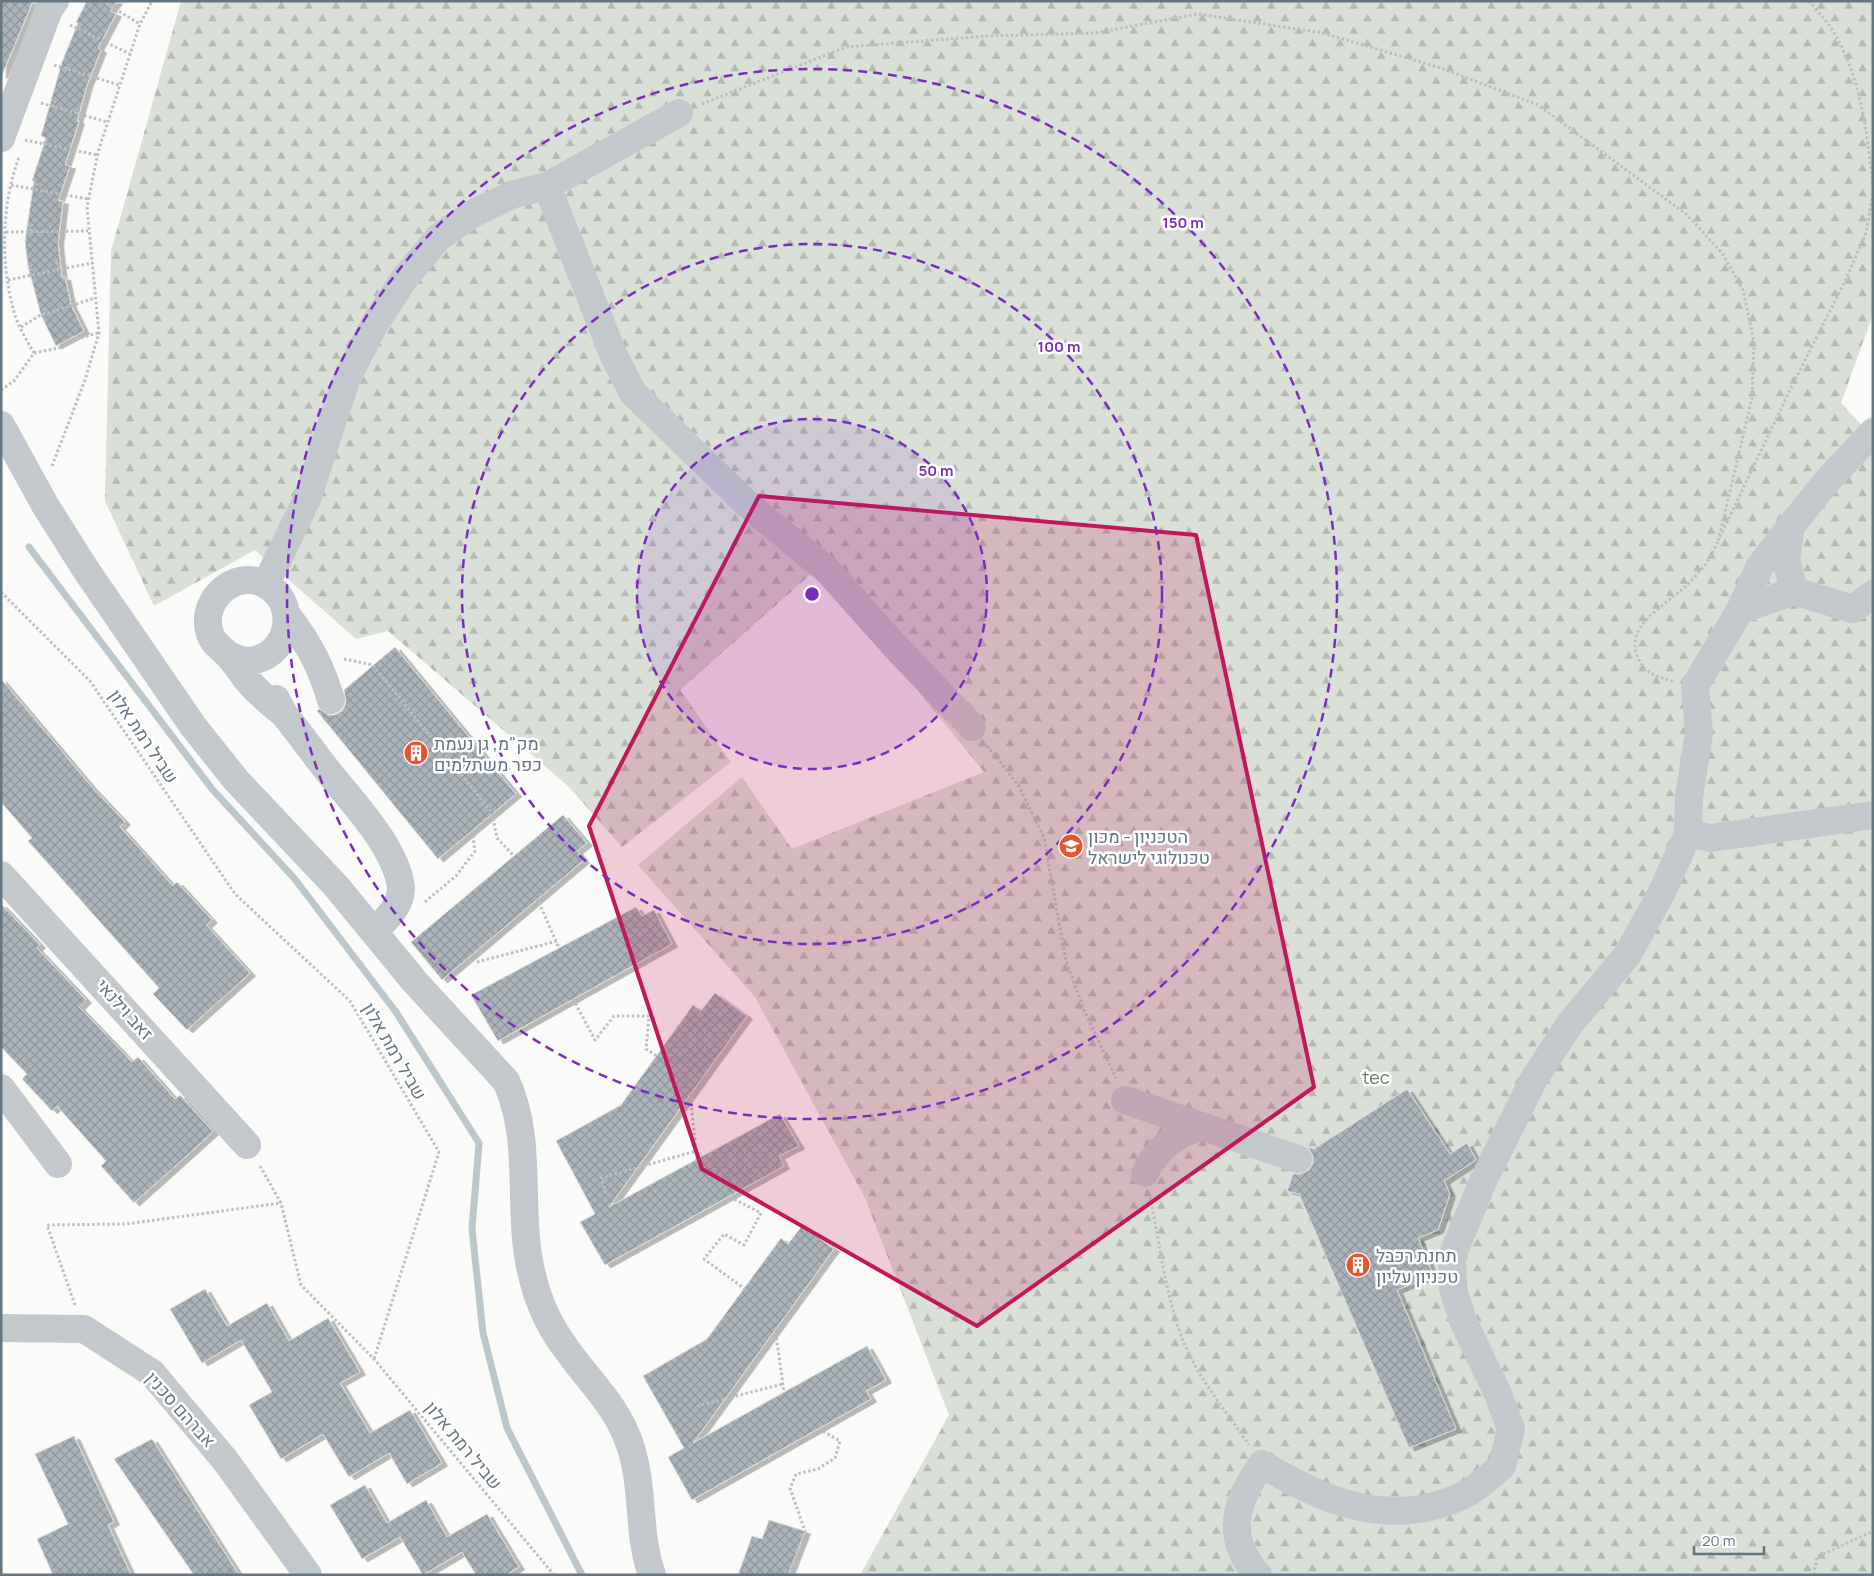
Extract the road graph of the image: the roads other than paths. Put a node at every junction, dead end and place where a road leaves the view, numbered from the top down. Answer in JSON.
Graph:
{"nodes":[{"id":1,"x":55,"y":1,"type":"edge"},
{"id":2,"x":678,"y":113,"type":"road end"},
{"id":3,"x":1,"y":138,"type":"edge"},
{"id":4,"x":547,"y":186,"type":"junction"},
{"id":5,"x":1,"y":425,"type":"edge"},
{"id":6,"x":1873,"y":432,"type":"edge"},
{"id":7,"x":1791,"y":526,"type":"junction"},
{"id":8,"x":266,"y":584,"type":"junction"},
{"id":9,"x":1794,"y":591,"type":"junction"},
{"id":10,"x":1866,"y":606,"type":"edge"},
{"id":11,"x":1740,"y":610,"type":"junction"},
{"id":12,"x":287,"y":615,"type":"junction"},
{"id":13,"x":268,"y":652,"type":"junction"},
{"id":14,"x":227,"y":654,"type":"junction"},
{"id":15,"x":284,"y":714,"type":"junction"},
{"id":16,"x":972,"y":727,"type":"dead end"},
{"id":17,"x":1873,"y":814,"type":"edge"},
{"id":18,"x":1688,"y":834,"type":"junction"},
{"id":19,"x":1,"y":875,"type":"edge"},
{"id":20,"x":374,"y":931,"type":"junction"},
{"id":21,"x":1,"y":1088,"type":"edge"},
{"id":22,"x":1125,"y":1100,"type":"dead end"},
{"id":23,"x":1202,"y":1126,"type":"junction"},
{"id":24,"x":247,"y":1144,"type":"road end"},
{"id":25,"x":1298,"y":1159,"type":"dead end"},
{"id":26,"x":58,"y":1164,"type":"dead end"},
{"id":27,"x":1145,"y":1173,"type":"dead end"},
{"id":28,"x":1,"y":1328,"type":"edge"},
{"id":29,"x":308,"y":1575,"type":"edge"},
{"id":30,"x":652,"y":1575,"type":"edge"},
{"id":31,"x":1258,"y":1575,"type":"edge"}],
"edges":[{"from":1,"to":3,"type":"street"},
{"from":2,"to":4,"type":"street"},
{"from":4,"to":8,"type":"street"},
{"from":4,"to":16,"type":"street"},
{"from":5,"to":20,"type":"street"},
{"from":6,"to":7,"type":"street"},
{"from":7,"to":9,"type":"street"},
{"from":7,"to":11,"type":"street"},
{"from":8,"to":12,"type":"street"},
{"from":8,"to":14,"type":"street"},
{"from":9,"to":10,"type":"street"},
{"from":9,"to":11,"type":"street"},
{"from":11,"to":18,"type":"street"},
{"from":12,"to":13,"type":"street"},
{"from":12,"to":13,"type":"street"},
{"from":13,"to":14,"type":"street"},
{"from":13,"to":15,"type":"street"},
{"from":14,"to":15,"type":"street"},
{"from":15,"to":20,"type":"street"},
{"from":17,"to":18,"type":"street"},
{"from":18,"to":31,"type":"street"},
{"from":19,"to":24,"type":"street","name":"זאב וילנאי"},
{"from":20,"to":30,"type":"street"},
{"from":21,"to":26,"type":"street"},
{"from":22,"to":23,"type":"street"},
{"from":23,"to":25,"type":"street"},
{"from":23,"to":27,"type":"street"},
{"from":28,"to":29,"type":"street","name":"אברהם סכנין"}]}
